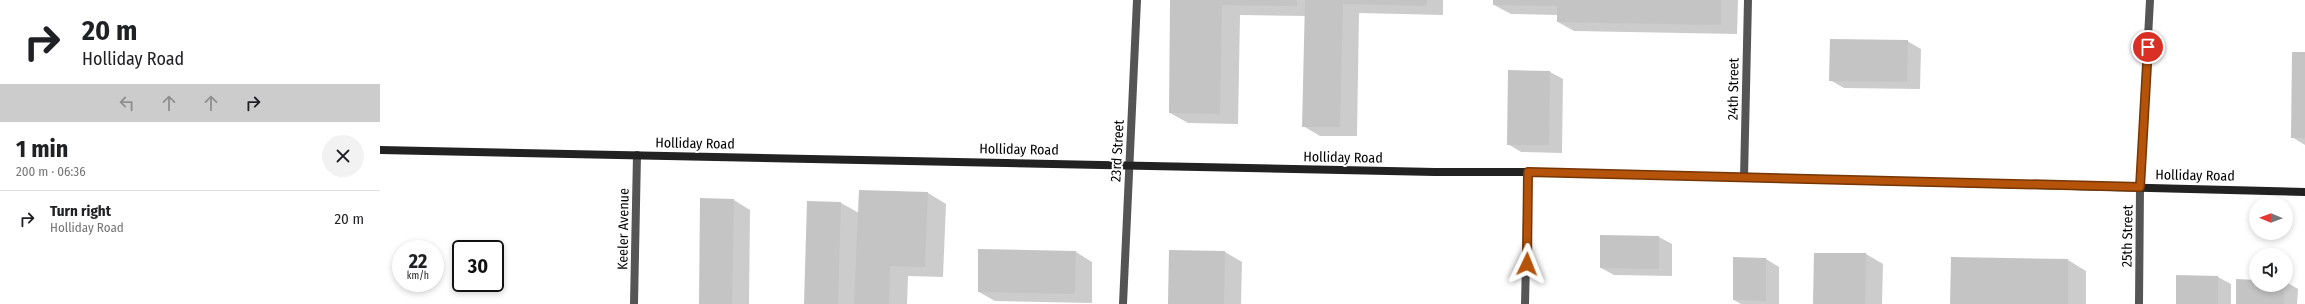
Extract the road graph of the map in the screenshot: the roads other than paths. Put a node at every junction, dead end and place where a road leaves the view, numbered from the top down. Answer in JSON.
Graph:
{"nodes":[{"id":1,"x":1137,"y":0,"type":"edge"},
{"id":2,"x":1748,"y":0,"type":"edge"},
{"id":3,"x":2150,"y":0,"type":"edge"},
{"id":4,"x":380,"y":150,"type":"edge"},
{"id":5,"x":638,"y":155,"type":"junction"},
{"id":6,"x":1131,"y":165,"type":"junction"},
{"id":7,"x":1528,"y":172,"type":"junction"},
{"id":8,"x":1744,"y":178,"type":"junction"},
{"id":9,"x":2140,"y":187,"type":"junction"},
{"id":10,"x":2305,"y":192,"type":"edge"},
{"id":11,"x":634,"y":304,"type":"edge"},
{"id":12,"x":1123,"y":304,"type":"edge"},
{"id":13,"x":1525,"y":304,"type":"edge"},
{"id":14,"x":2138,"y":304,"type":"edge"}],
"edges":[{"from":1,"to":6,"type":"street","name":"23rd Street"},
{"from":2,"to":8,"type":"street","name":"24th Street"},
{"from":3,"to":9,"type":"street","name":"25th Street"},
{"from":4,"to":5,"type":"street","name":"Holliday Road"},
{"from":5,"to":6,"type":"street","name":"Holliday Road"},
{"from":5,"to":11,"type":"street","name":"Keeler Avenue"},
{"from":6,"to":7,"type":"street","name":"Holliday Road"},
{"from":6,"to":12,"type":"street","name":"23rd Street"},
{"from":7,"to":8,"type":"street","name":"Holliday Road"},
{"from":7,"to":13,"type":"street"},
{"from":8,"to":9,"type":"street","name":"Holliday Road"},
{"from":9,"to":10,"type":"street","name":"Holliday Road"},
{"from":9,"to":14,"type":"street","name":"25th Street"}]}
